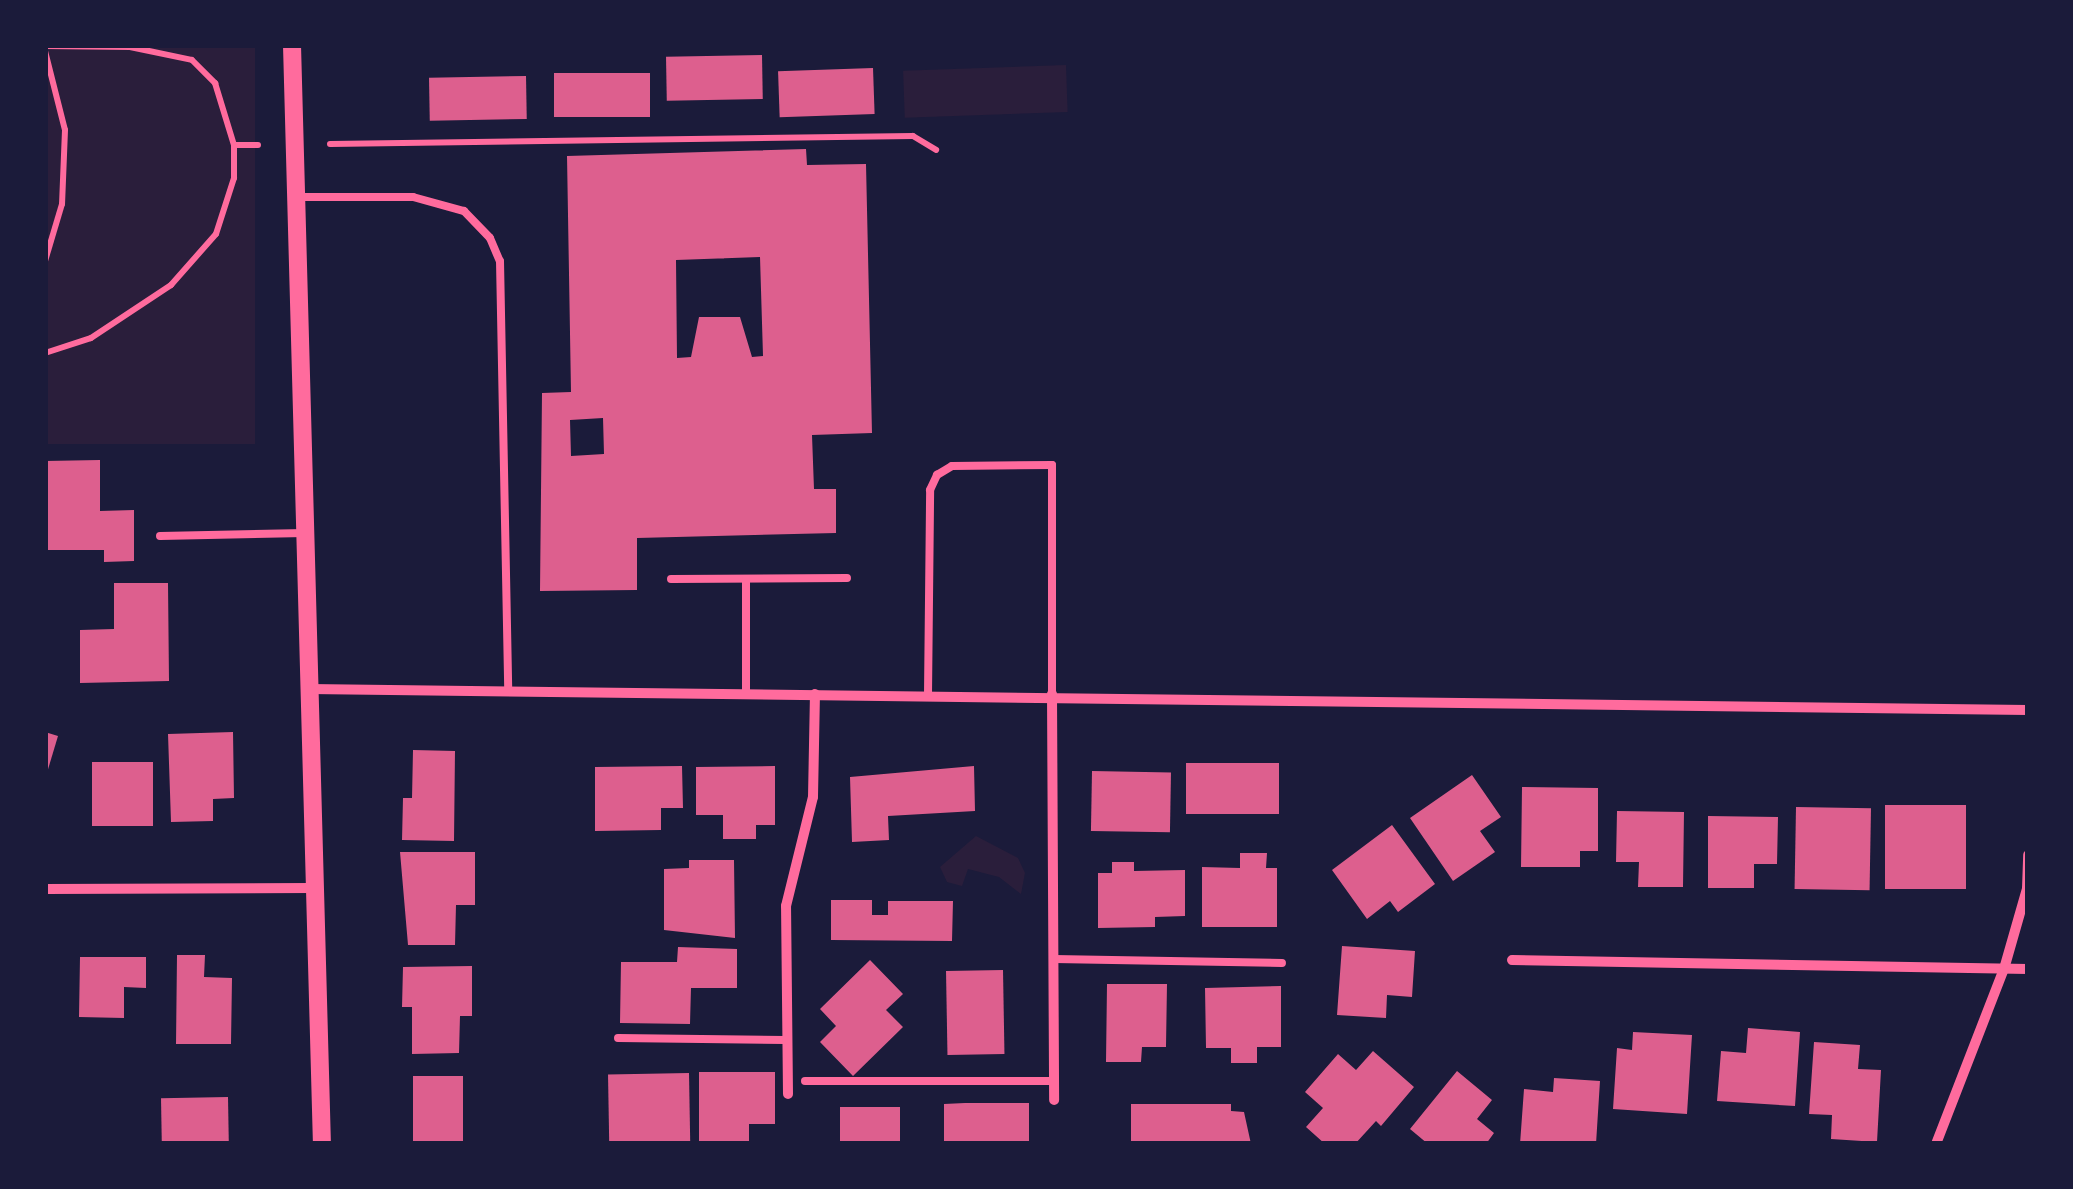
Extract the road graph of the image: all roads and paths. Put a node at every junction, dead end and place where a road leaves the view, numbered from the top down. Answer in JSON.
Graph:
{"nodes":[{"id":1,"x":292,"y":45,"type":"edge"},
{"id":2,"x":45,"y":48,"type":"edge"},
{"id":3,"x":330,"y":144,"type":"dead end"},
{"id":4,"x":234,"y":145,"type":"junction"},
{"id":5,"x":258,"y":145,"type":"dead end"},
{"id":6,"x":936,"y":150,"type":"dead end"},
{"id":7,"x":296,"y":197,"type":"junction"},
{"id":8,"x":45,"y":260,"type":"edge"},
{"id":9,"x":45,"y":353,"type":"edge"},
{"id":10,"x":305,"y":533,"type":"junction"},
{"id":11,"x":160,"y":536,"type":"dead end"},
{"id":12,"x":847,"y":578,"type":"dead end"},
{"id":13,"x":672,"y":579,"type":"dead end"},
{"id":14,"x":746,"y":579,"type":"junction"},
{"id":15,"x":309,"y":689,"type":"junction"},
{"id":16,"x":508,"y":691,"type":"junction"},
{"id":17,"x":746,"y":694,"type":"junction"},
{"id":18,"x":815,"y":694,"type":"junction"},
{"id":19,"x":1052,"y":694,"type":"junction"},
{"id":20,"x":928,"y":695,"type":"junction"},
{"id":21,"x":2028,"y":710,"type":"edge"},
{"id":22,"x":2028,"y":855,"type":"edge"},
{"id":23,"x":313,"y":888,"type":"junction"},
{"id":24,"x":45,"y":889,"type":"edge"},
{"id":25,"x":1054,"y":959,"type":"junction"},
{"id":26,"x":1512,"y":960,"type":"dead end"},
{"id":27,"x":1282,"y":963,"type":"dead end"},
{"id":28,"x":2004,"y":969,"type":"junction"},
{"id":29,"x":2028,"y":969,"type":"edge"},
{"id":30,"x":618,"y":1038,"type":"dead end"},
{"id":31,"x":785,"y":1040,"type":"junction"},
{"id":32,"x":805,"y":1081,"type":"dead end"},
{"id":33,"x":1054,"y":1081,"type":"junction"},
{"id":34,"x":788,"y":1094,"type":"dead end"},
{"id":35,"x":1054,"y":1100,"type":"dead end"},
{"id":36,"x":322,"y":1144,"type":"edge"},
{"id":37,"x":1936,"y":1144,"type":"edge"}],
"edges":[{"from":1,"to":7,"type":"street"},
{"from":2,"to":4,"type":"path"},
{"from":2,"to":8,"type":"path"},
{"from":3,"to":6,"type":"path"},
{"from":4,"to":5,"type":"path"},
{"from":4,"to":9,"type":"path"},
{"from":7,"to":10,"type":"street"},
{"from":7,"to":16,"type":"lane"},
{"from":10,"to":11,"type":"lane"},
{"from":10,"to":15,"type":"street"},
{"from":12,"to":14,"type":"lane"},
{"from":13,"to":14,"type":"lane"},
{"from":14,"to":17,"type":"lane"},
{"from":15,"to":16,"type":"street"},
{"from":15,"to":23,"type":"street"},
{"from":16,"to":17,"type":"street"},
{"from":17,"to":18,"type":"street"},
{"from":18,"to":20,"type":"street"},
{"from":18,"to":31,"type":"street"},
{"from":19,"to":20,"type":"street"},
{"from":19,"to":20,"type":"lane"},
{"from":19,"to":21,"type":"street"},
{"from":19,"to":25,"type":"street"},
{"from":22,"to":28,"type":"street"},
{"from":23,"to":24,"type":"street"},
{"from":23,"to":36,"type":"street"},
{"from":25,"to":27,"type":"lane"},
{"from":25,"to":33,"type":"street"},
{"from":26,"to":28,"type":"street"},
{"from":28,"to":29,"type":"street"},
{"from":28,"to":37,"type":"street"},
{"from":30,"to":31,"type":"lane"},
{"from":31,"to":34,"type":"street"},
{"from":32,"to":33,"type":"lane"},
{"from":33,"to":35,"type":"street"}]}
